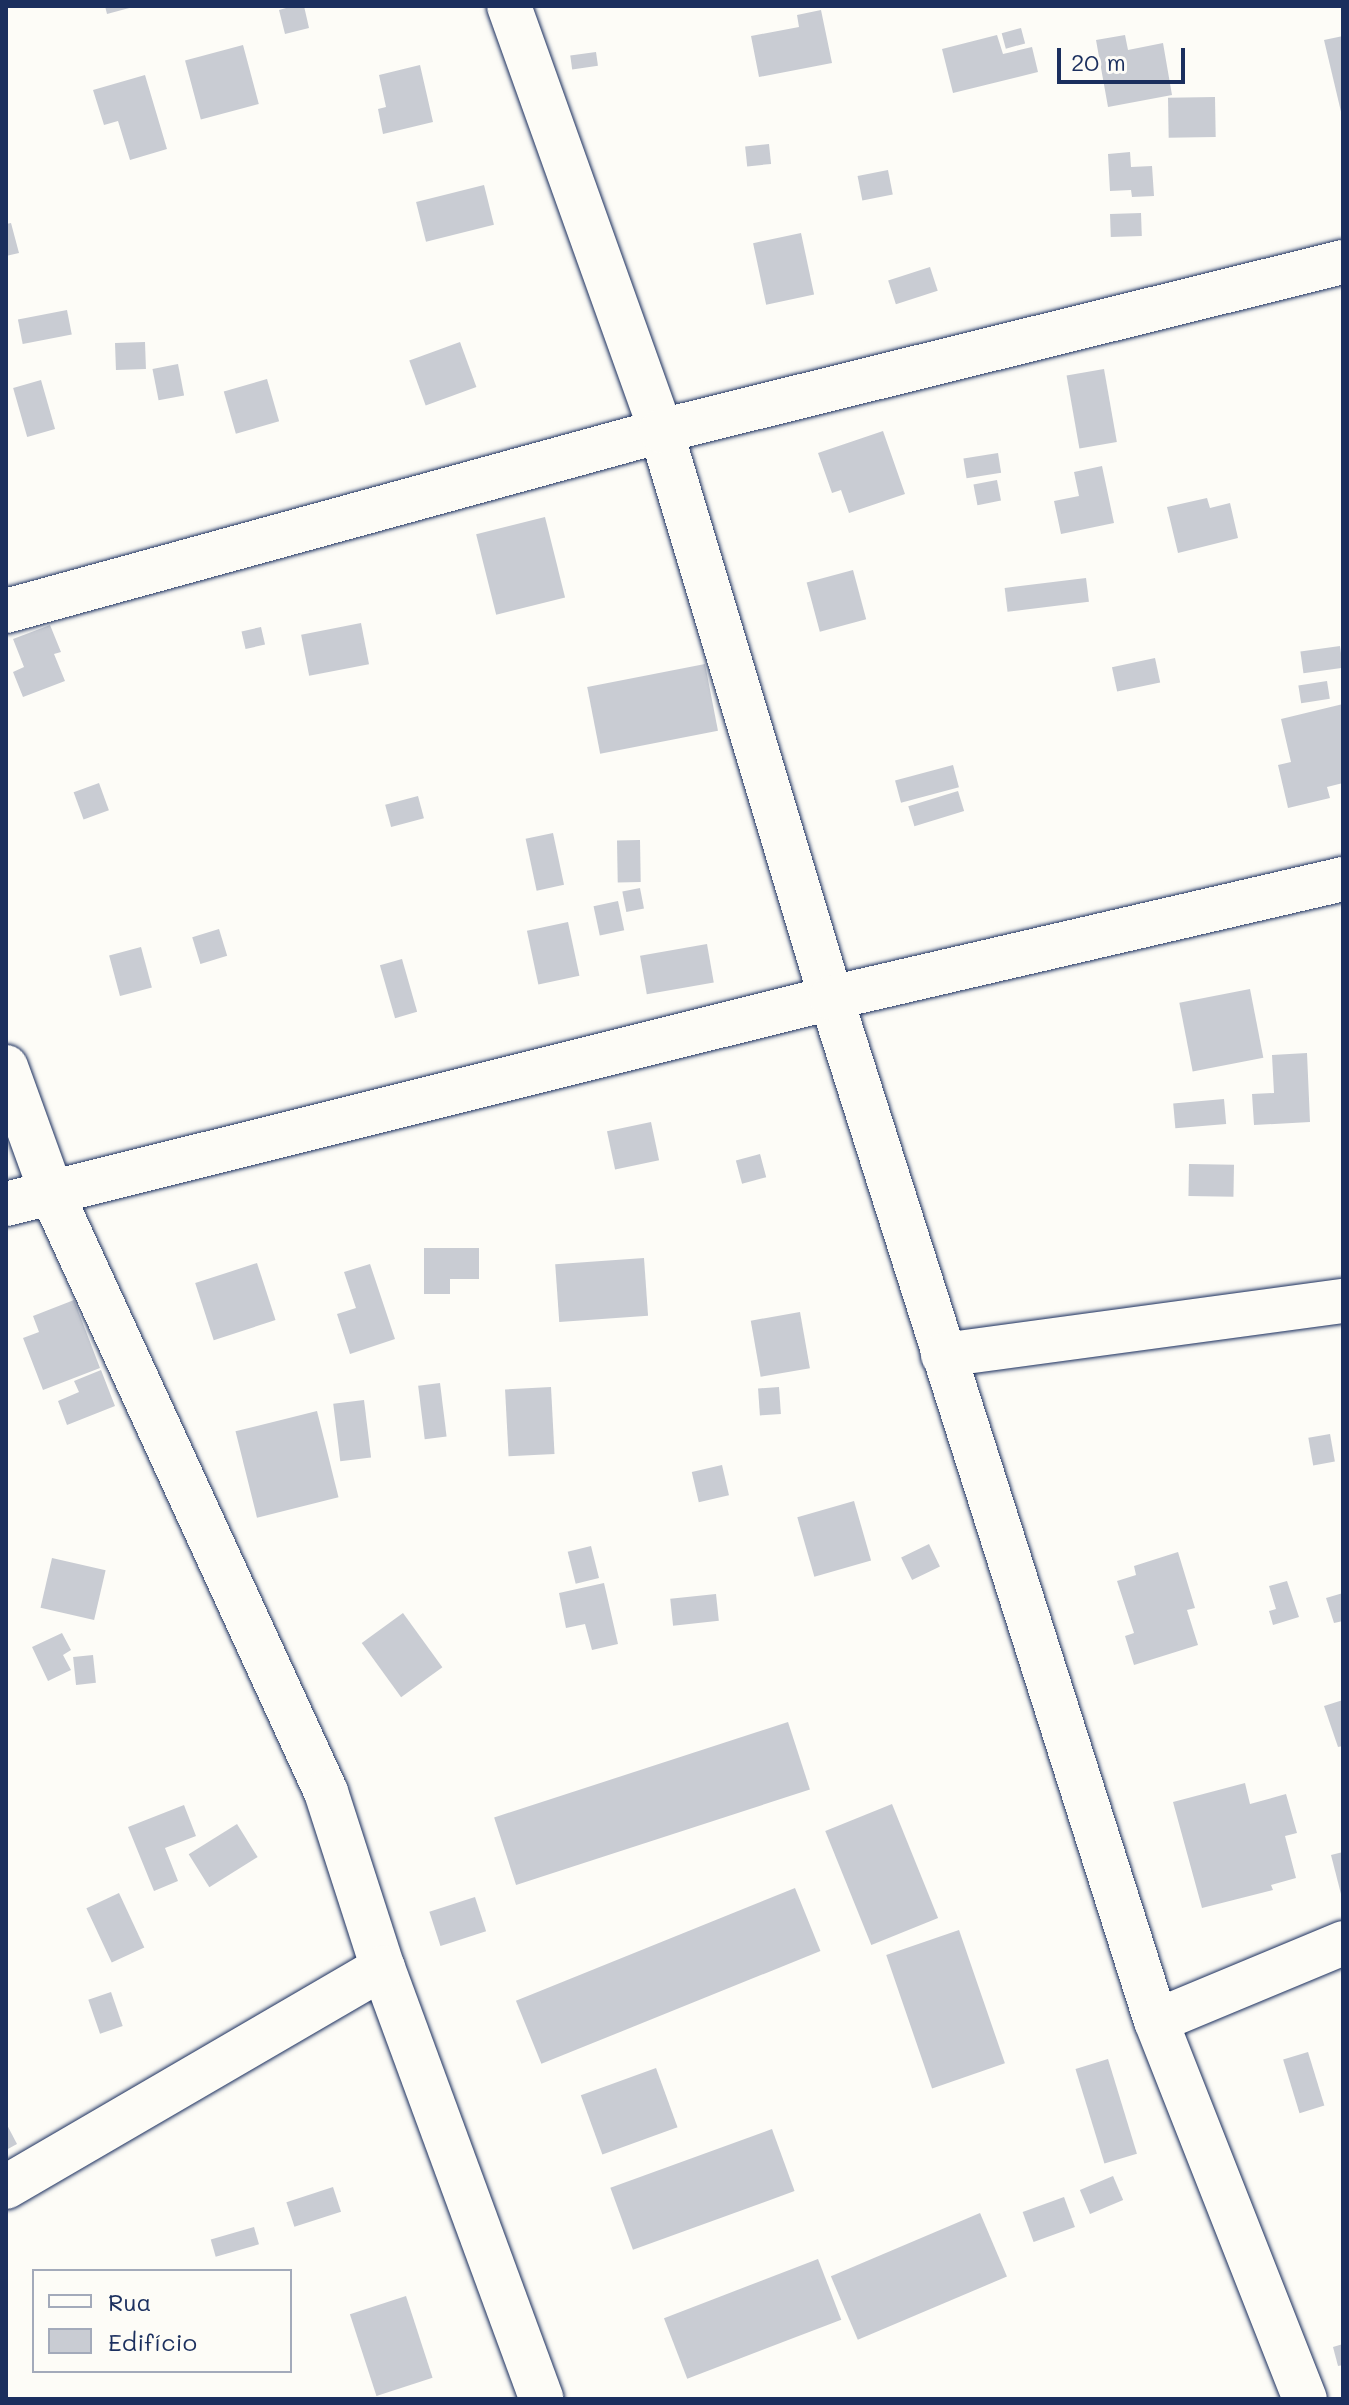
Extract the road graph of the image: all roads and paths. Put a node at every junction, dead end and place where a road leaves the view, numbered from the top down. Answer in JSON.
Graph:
{"nodes":[{"id":1,"x":509,"y":6,"type":"edge"},
{"id":2,"x":1343,"y":262,"type":"edge"},
{"id":3,"x":661,"y":431,"type":"junction"},
{"id":4,"x":6,"y":611,"type":"edge"},
{"id":5,"x":1343,"y":879,"type":"edge"},
{"id":6,"x":831,"y":998,"type":"junction"},
{"id":7,"x":6,"y":1067,"type":"edge"},
{"id":8,"x":52,"y":1194,"type":"junction"},
{"id":9,"x":6,"y":1204,"type":"edge"},
{"id":10,"x":1343,"y":1301,"type":"edge"},
{"id":11,"x":943,"y":1355,"type":"junction"},
{"id":12,"x":1343,"y":1943,"type":"edge"},
{"id":13,"x":383,"y":1968,"type":"junction"},
{"id":14,"x":1156,"y":2021,"type":"junction"},
{"id":15,"x":6,"y":2187,"type":"edge"},
{"id":16,"x":542,"y":2399,"type":"edge"},
{"id":17,"x":1305,"y":2399,"type":"edge"}],
"edges":[{"from":1,"to":3,"type":"street"},
{"from":2,"to":3,"type":"street"},
{"from":3,"to":4,"type":"street"},
{"from":3,"to":6,"type":"street"},
{"from":5,"to":6,"type":"street"},
{"from":6,"to":8,"type":"street"},
{"from":6,"to":11,"type":"street"},
{"from":7,"to":8,"type":"street"},
{"from":8,"to":9,"type":"street"},
{"from":8,"to":13,"type":"street"},
{"from":10,"to":11,"type":"street"},
{"from":11,"to":14,"type":"street"},
{"from":12,"to":14,"type":"street"},
{"from":13,"to":15,"type":"street"},
{"from":13,"to":16,"type":"street"},
{"from":14,"to":17,"type":"street"}]}
